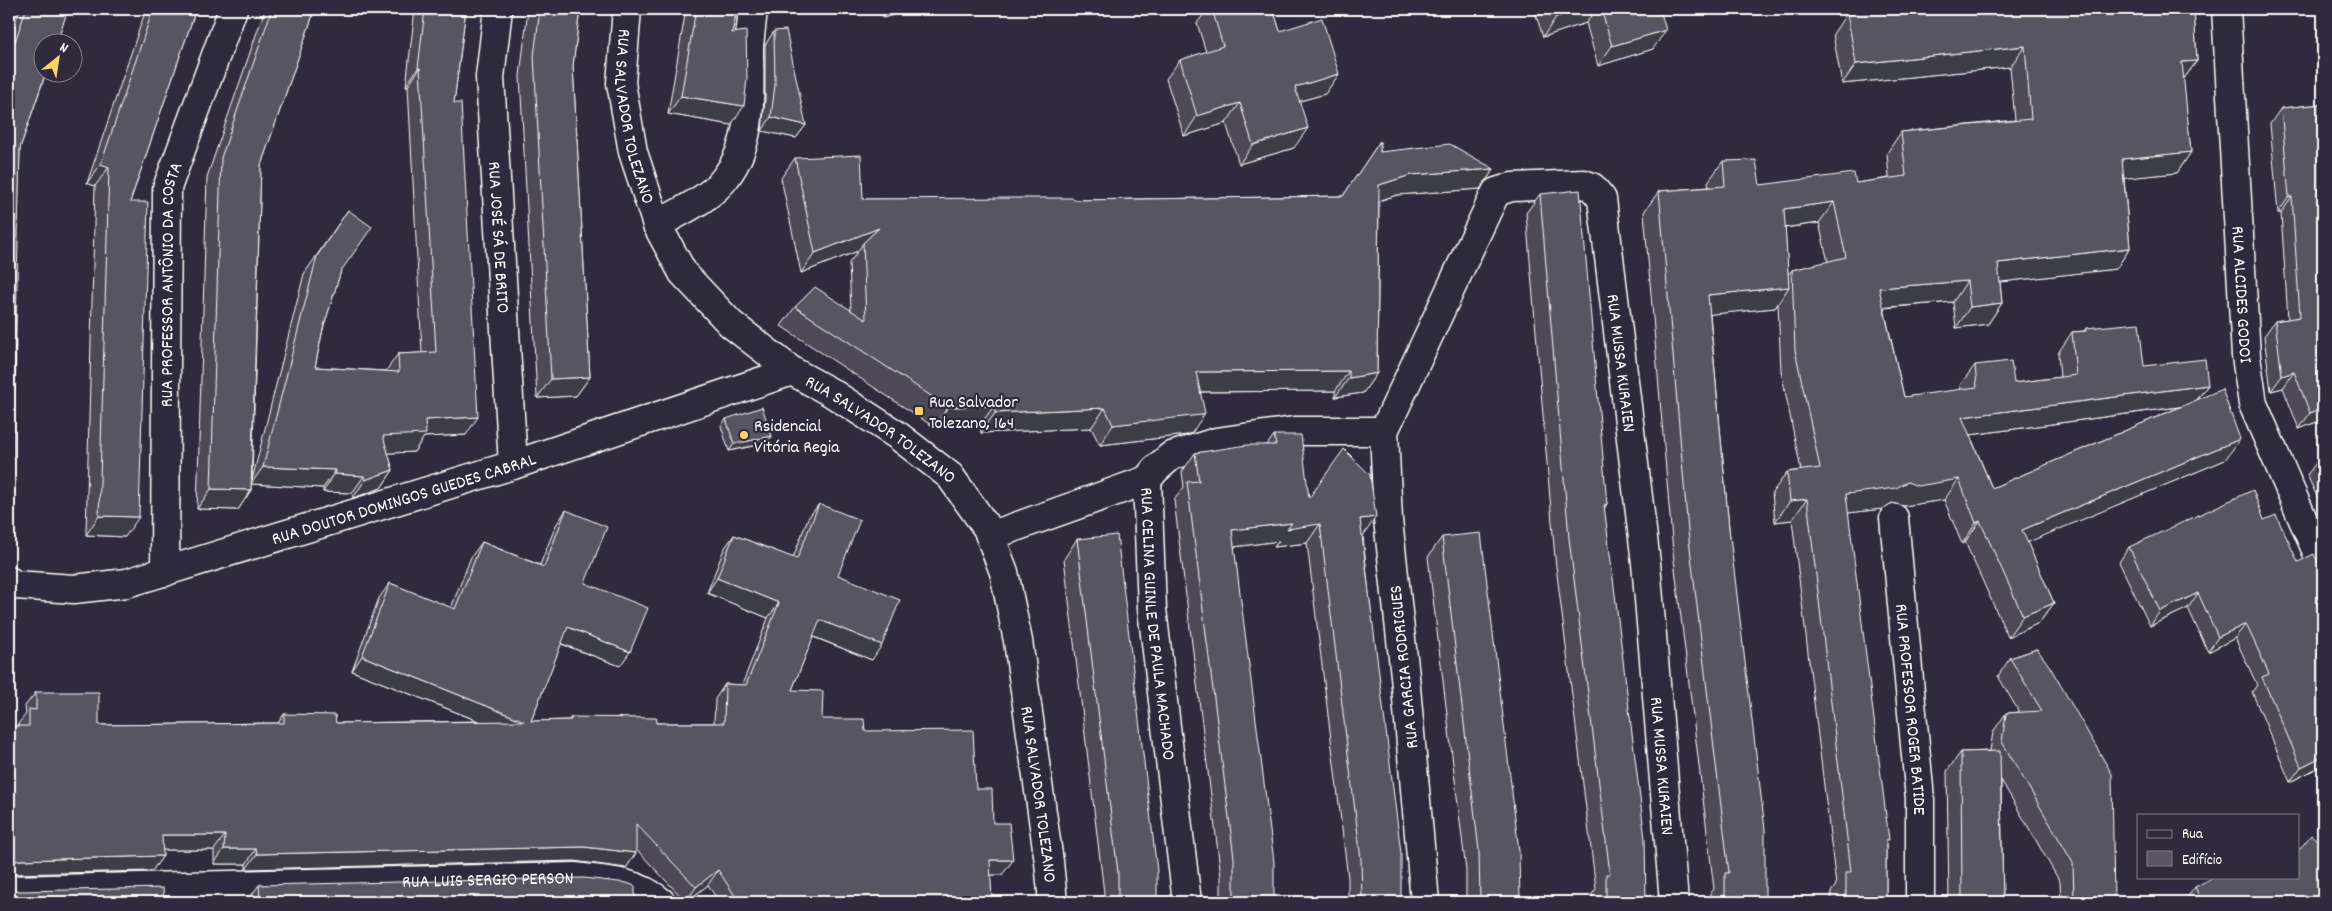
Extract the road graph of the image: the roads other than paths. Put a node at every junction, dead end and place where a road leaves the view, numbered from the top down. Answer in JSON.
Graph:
{"nodes":[{"id":1,"x":233,"y":9,"type":"edge"},
{"id":2,"x":498,"y":9,"type":"edge"},
{"id":3,"x":627,"y":9,"type":"edge"},
{"id":4,"x":753,"y":9,"type":"edge"},
{"id":5,"x":2226,"y":9,"type":"edge"},
{"id":6,"x":656,"y":225,"type":"junction"},
{"id":7,"x":792,"y":371,"type":"junction"},
{"id":8,"x":1384,"y":431,"type":"junction"},
{"id":9,"x":513,"y":465,"type":"junction"},
{"id":10,"x":1147,"y":480,"type":"junction"},
{"id":11,"x":1894,"y":518,"type":"dead end"},
{"id":12,"x":990,"y":536,"type":"junction"},
{"id":13,"x":2323,"y":566,"type":"edge"},
{"id":14,"x":165,"y":572,"type":"junction"},
{"id":15,"x":9,"y":581,"type":"edge"},
{"id":16,"x":9,"y":890,"type":"edge"},
{"id":17,"x":661,"y":902,"type":"edge"},
{"id":18,"x":1053,"y":902,"type":"edge"},
{"id":19,"x":1187,"y":902,"type":"edge"},
{"id":20,"x":1425,"y":902,"type":"edge"},
{"id":21,"x":1674,"y":902,"type":"edge"},
{"id":22,"x":1920,"y":902,"type":"edge"}],
"edges":[{"from":1,"to":14,"type":"street","name":"RUA PROFESSOR ANTÔNIO DA COSTA"},
{"from":2,"to":9,"type":"street","name":"RUA JOSÉ SÁ DE BRITO"},
{"from":3,"to":6,"type":"street","name":"RUA SALVADOR TOLEZANO"},
{"from":4,"to":6,"type":"street"},
{"from":5,"to":13,"type":"street","name":"RUA ALCIDES GODOI"},
{"from":6,"to":7,"type":"street","name":"RUA SALVADOR TOLEZANO"},
{"from":7,"to":9,"type":"street","name":"RUA DOUTOR DOMINGOS GUEDES CABRAL"},
{"from":7,"to":12,"type":"street","name":"RUA SALVADOR TOLEZANO"},
{"from":8,"to":10,"type":"street"},
{"from":8,"to":20,"type":"street","name":"RUA GARCIA RODRIGUES"},
{"from":8,"to":21,"type":"street","name":"RUA MUSSA KURAIEN"},
{"from":9,"to":14,"type":"street","name":"RUA DOUTOR DOMINGOS GUEDES CABRAL"},
{"from":10,"to":12,"type":"street","name":"RUA CELINA GUINLE DE PAULA MACHADO"},
{"from":10,"to":19,"type":"street","name":"RUA CELINA GUINLE DE PAULA MACHADO"},
{"from":11,"to":22,"type":"street","name":"RUA PROFESSOR ROGER BATIDE"},
{"from":12,"to":18,"type":"street","name":"RUA SALVADOR TOLEZANO"},
{"from":14,"to":15,"type":"street","name":"RUA DOUTOR DOMINGOS GUEDES CABRAL"},
{"from":16,"to":17,"type":"street","name":"RUA LUIS SERGIO PERSON"}]}
